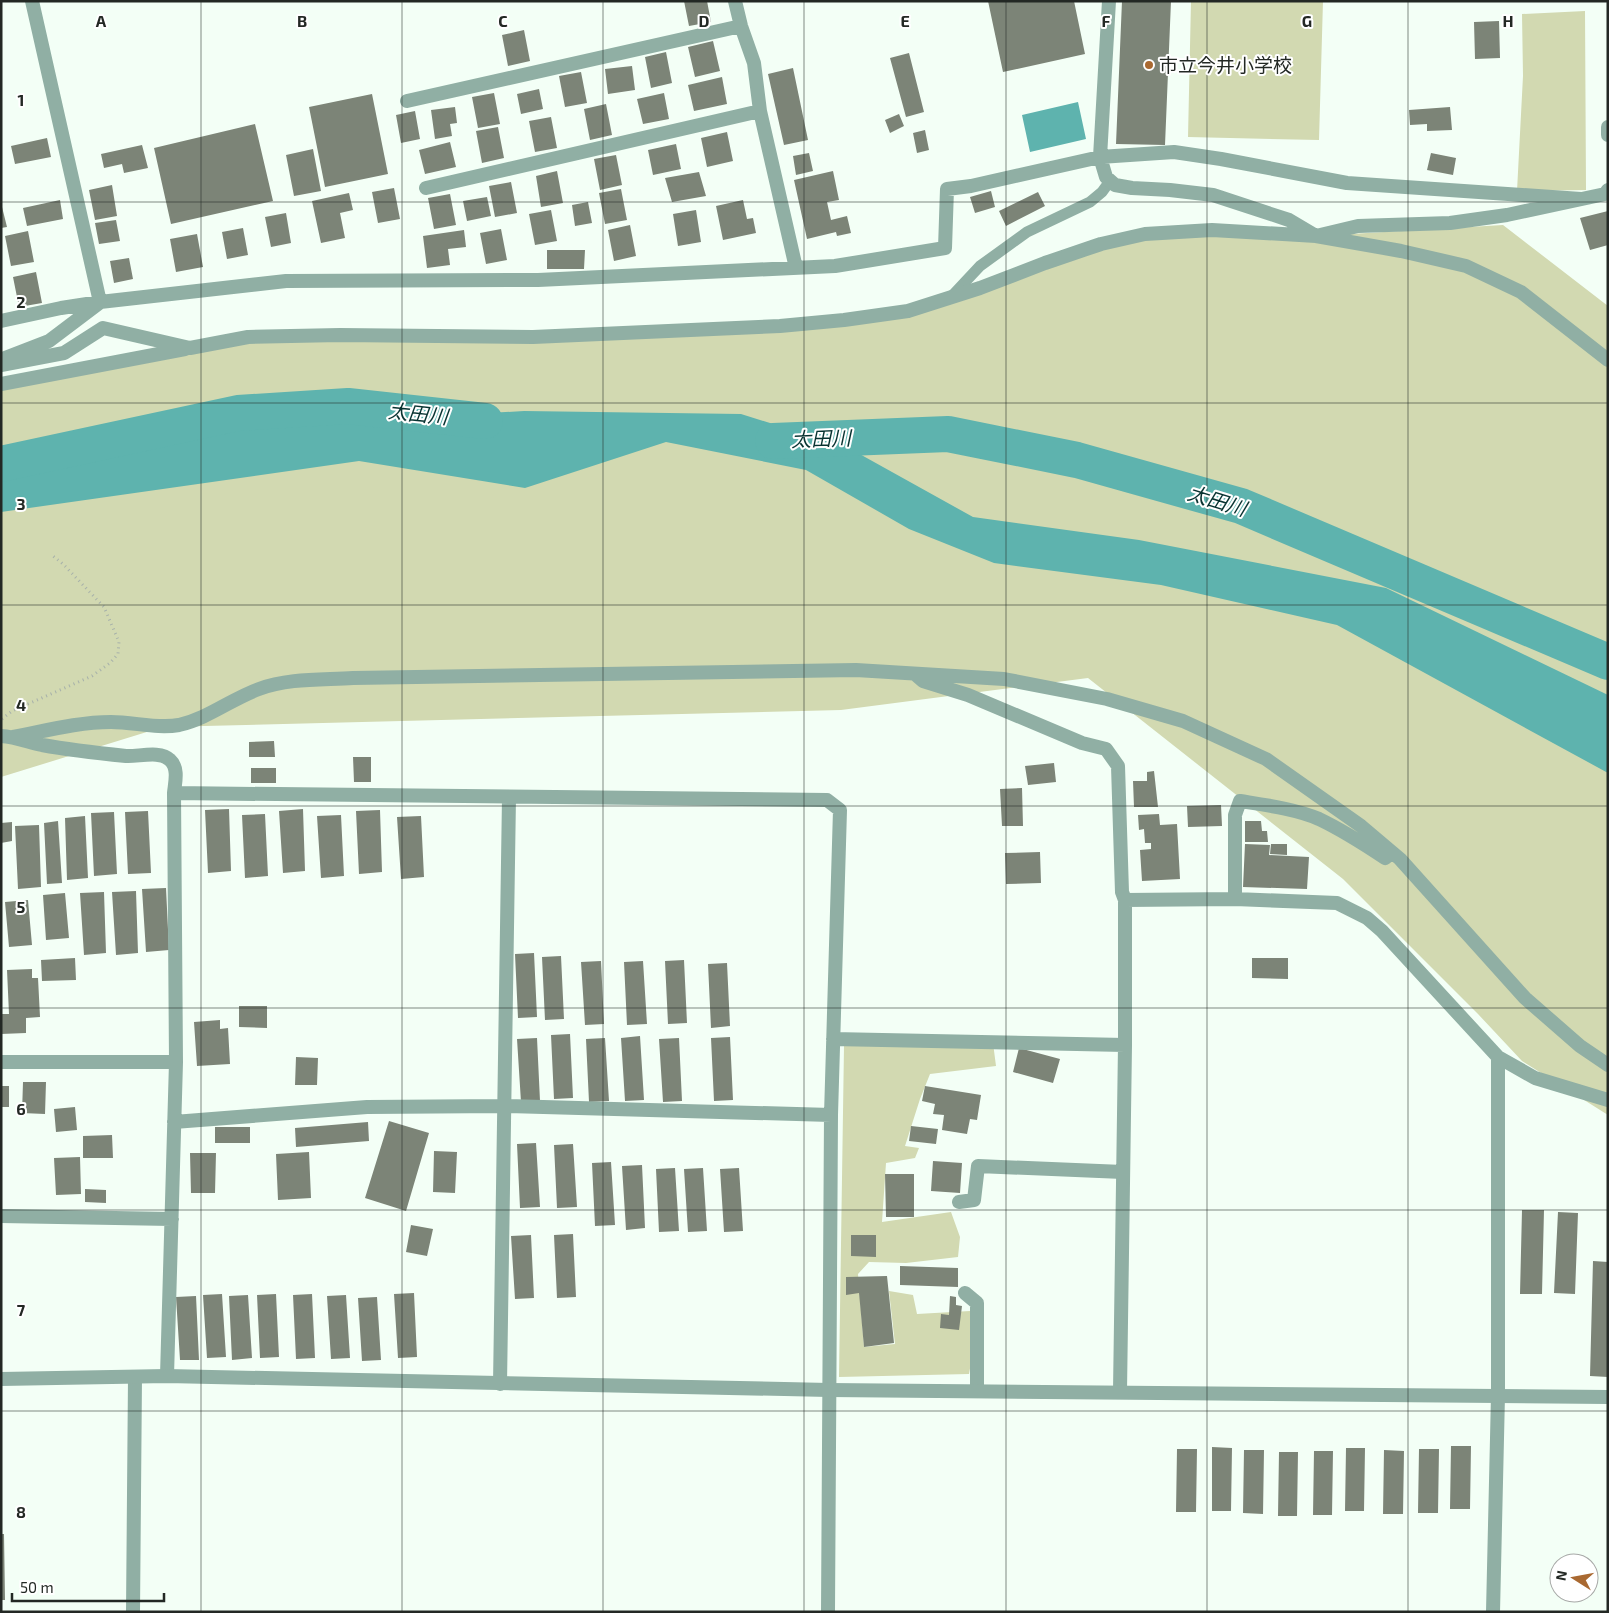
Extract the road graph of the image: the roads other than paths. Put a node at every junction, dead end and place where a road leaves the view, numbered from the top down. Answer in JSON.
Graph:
{"nodes":[{"id":1,"x":32,"y":1,"type":"edge"},
{"id":2,"x":735,"y":1,"type":"edge"},
{"id":3,"x":1109,"y":1,"type":"edge"},
{"id":4,"x":741,"y":26,"type":"junction"},
{"id":5,"x":406,"y":101,"type":"dead end"},
{"id":6,"x":760,"y":111,"type":"junction"},
{"id":7,"x":1608,"y":127,"type":"edge"},
{"id":8,"x":1608,"y":135,"type":"edge"},
{"id":9,"x":1100,"y":157,"type":"junction"},
{"id":10,"x":1110,"y":180,"type":"junction"},
{"id":11,"x":426,"y":188,"type":"dead end"},
{"id":12,"x":1608,"y":190,"type":"edge"},
{"id":13,"x":1581,"y":199,"type":"junction"},
{"id":14,"x":1316,"y":236,"type":"junction"},
{"id":15,"x":796,"y":268,"type":"junction"},
{"id":16,"x":951,"y":297,"type":"junction"},
{"id":17,"x":100,"y":302,"type":"junction"},
{"id":18,"x":1,"y":321,"type":"edge"},
{"id":19,"x":190,"y":348,"type":"junction"},
{"id":20,"x":1,"y":359,"type":"edge"},
{"id":21,"x":1608,"y":360,"type":"edge"},
{"id":22,"x":1,"y":365,"type":"edge"},
{"id":23,"x":1,"y":384,"type":"edge"},
{"id":24,"x":916,"y":674,"type":"junction"},
{"id":25,"x":7,"y":736,"type":"edge"},
{"id":26,"x":174,"y":793,"type":"junction"},
{"id":27,"x":509,"y":797,"type":"junction"},
{"id":28,"x":1392,"y":853,"type":"junction"},
{"id":29,"x":1235,"y":899,"type":"junction"},
{"id":30,"x":1125,"y":900,"type":"junction"},
{"id":31,"x":833,"y":1039,"type":"junction"},
{"id":32,"x":1125,"y":1045,"type":"junction"},
{"id":33,"x":1498,"y":1057,"type":"junction"},
{"id":34,"x":1,"y":1062,"type":"edge"},
{"id":35,"x":176,"y":1062,"type":"junction"},
{"id":36,"x":1608,"y":1065,"type":"edge"},
{"id":37,"x":1608,"y":1100,"type":"edge"},
{"id":38,"x":504,"y":1106,"type":"junction"},
{"id":39,"x":831,"y":1115,"type":"junction"},
{"id":40,"x":174,"y":1122,"type":"junction"},
{"id":41,"x":1123,"y":1172,"type":"junction"},
{"id":42,"x":959,"y":1202,"type":"dead end"},
{"id":43,"x":1,"y":1216,"type":"edge"},
{"id":44,"x":172,"y":1219,"type":"junction"},
{"id":45,"x":965,"y":1293,"type":"dead end"},
{"id":46,"x":167,"y":1376,"type":"junction"},
{"id":47,"x":135,"y":1377,"type":"junction"},
{"id":48,"x":1,"y":1379,"type":"edge"},
{"id":49,"x":500,"y":1384,"type":"junction"},
{"id":50,"x":829,"y":1390,"type":"junction"},
{"id":51,"x":977,"y":1391,"type":"junction"},
{"id":52,"x":1120,"y":1392,"type":"junction"},
{"id":53,"x":1498,"y":1395,"type":"junction"},
{"id":54,"x":1608,"y":1397,"type":"edge"},
{"id":55,"x":133,"y":1612,"type":"edge"},
{"id":56,"x":828,"y":1612,"type":"edge"},
{"id":57,"x":1493,"y":1612,"type":"edge"}],
"edges":[{"from":1,"to":17,"type":"street"},
{"from":2,"to":4,"type":"street"},
{"from":3,"to":9,"type":"street"},
{"from":4,"to":5,"type":"street"},
{"from":4,"to":6,"type":"street"},
{"from":6,"to":11,"type":"street"},
{"from":6,"to":15,"type":"street"},
{"from":7,"to":8,"type":"street"},
{"from":9,"to":10,"type":"street"},
{"from":9,"to":13,"type":"street"},
{"from":9,"to":15,"type":"street"},
{"from":10,"to":14,"type":"street"},
{"from":10,"to":16,"type":"lane"},
{"from":12,"to":13,"type":"street"},
{"from":13,"to":14,"type":"street"},
{"from":14,"to":16,"type":"street"},
{"from":14,"to":21,"type":"street"},
{"from":15,"to":17,"type":"street"},
{"from":16,"to":19,"type":"street"},
{"from":17,"to":18,"type":"street"},
{"from":17,"to":20,"type":"street"},
{"from":19,"to":22,"type":"street"},
{"from":19,"to":23,"type":"street"},
{"from":24,"to":25,"type":"street"},
{"from":24,"to":28,"type":"street"},
{"from":24,"to":30,"type":"street"},
{"from":25,"to":26,"type":"street"},
{"from":26,"to":27,"type":"street"},
{"from":26,"to":35,"type":"street"},
{"from":27,"to":31,"type":"street"},
{"from":27,"to":38,"type":"street"},
{"from":28,"to":29,"type":"street"},
{"from":28,"to":36,"type":"street"},
{"from":29,"to":30,"type":"street"},
{"from":29,"to":33,"type":"street"},
{"from":30,"to":32,"type":"street"},
{"from":31,"to":32,"type":"street"},
{"from":31,"to":39,"type":"street"},
{"from":32,"to":41,"type":"street"},
{"from":33,"to":37,"type":"street"},
{"from":33,"to":53,"type":"street"},
{"from":34,"to":35,"type":"street"},
{"from":35,"to":40,"type":"street"},
{"from":38,"to":39,"type":"street"},
{"from":38,"to":40,"type":"street"},
{"from":38,"to":49,"type":"street"},
{"from":39,"to":50,"type":"street"},
{"from":40,"to":44,"type":"street"},
{"from":41,"to":42,"type":"street"},
{"from":41,"to":52,"type":"street"},
{"from":43,"to":44,"type":"street"},
{"from":44,"to":46,"type":"street"},
{"from":45,"to":51,"type":"street"},
{"from":46,"to":47,"type":"street"},
{"from":46,"to":49,"type":"street"},
{"from":47,"to":48,"type":"street"},
{"from":47,"to":55,"type":"street"},
{"from":49,"to":50,"type":"street"},
{"from":50,"to":51,"type":"street"},
{"from":50,"to":56,"type":"street"},
{"from":51,"to":52,"type":"street"},
{"from":52,"to":53,"type":"street"},
{"from":53,"to":54,"type":"street"},
{"from":53,"to":57,"type":"street"}]}
